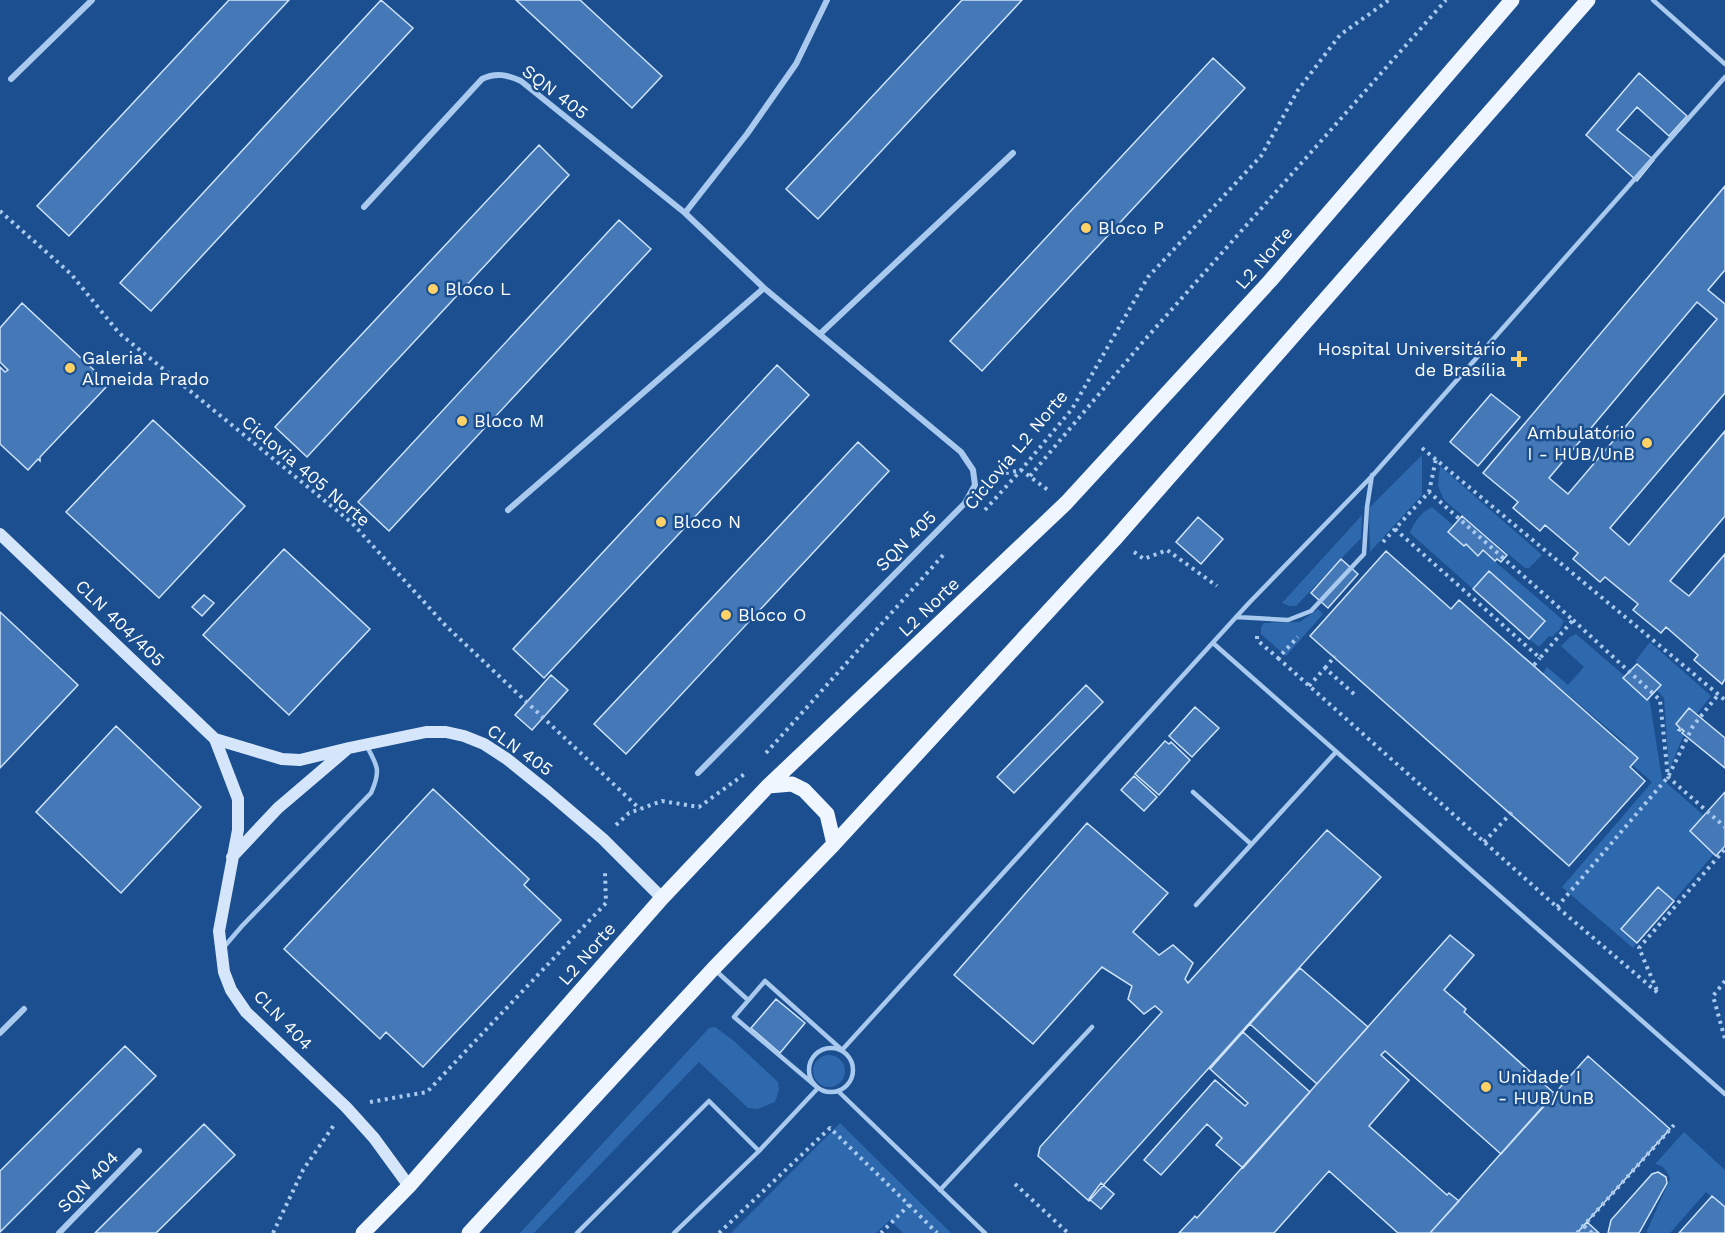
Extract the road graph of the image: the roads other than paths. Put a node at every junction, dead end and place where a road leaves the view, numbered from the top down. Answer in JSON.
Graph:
{"nodes":[{"id":1,"x":92,"y":0,"type":"edge"},
{"id":2,"x":827,"y":0,"type":"edge"},
{"id":3,"x":1512,"y":0,"type":"edge"},
{"id":4,"x":1588,"y":0,"type":"edge"},
{"id":5,"x":1653,"y":0,"type":"edge"},
{"id":6,"x":1725,"y":64,"type":"edge"},
{"id":7,"x":1725,"y":77,"type":"edge"},
{"id":8,"x":11,"y":79,"type":"dead end"},
{"id":9,"x":1013,"y":153,"type":"dead end"},
{"id":10,"x":364,"y":207,"type":"dead end"},
{"id":11,"x":685,"y":213,"type":"junction"},
{"id":12,"x":764,"y":288,"type":"junction"},
{"id":13,"x":821,"y":333,"type":"junction"},
{"id":14,"x":1372,"y":475,"type":"junction"},
{"id":15,"x":508,"y":510,"type":"dead end"},
{"id":16,"x":0,"y":534,"type":"edge"},
{"id":17,"x":1236,"y":617,"type":"junction"},
{"id":18,"x":1213,"y":643,"type":"junction"},
{"id":19,"x":215,"y":739,"type":"junction"},
{"id":20,"x":365,"y":744,"type":"junction"},
{"id":21,"x":349,"y":748,"type":"junction"},
{"id":22,"x":1336,"y":752,"type":"junction"},
{"id":23,"x":698,"y":773,"type":"dead end"},
{"id":24,"x":768,"y":786,"type":"junction"},
{"id":25,"x":1193,"y":792,"type":"dead end"},
{"id":26,"x":834,"y":844,"type":"junction"},
{"id":27,"x":1251,"y":844,"type":"junction"},
{"id":28,"x":231,"y":858,"type":"junction"},
{"id":29,"x":662,"y":898,"type":"junction"},
{"id":30,"x":1196,"y":904,"type":"dead end"},
{"id":31,"x":221,"y":951,"type":"junction"},
{"id":32,"x":713,"y":969,"type":"junction"},
{"id":33,"x":748,"y":1000,"type":"junction"},
{"id":34,"x":24,"y":1010,"type":"dead end"},
{"id":35,"x":1092,"y":1027,"type":"dead end"},
{"id":36,"x":0,"y":1033,"type":"edge"},
{"id":37,"x":842,"y":1050,"type":"junction"},
{"id":38,"x":818,"y":1088,"type":"junction"},
{"id":39,"x":838,"y":1091,"type":"junction"},
{"id":40,"x":1725,"y":1094,"type":"edge"},
{"id":41,"x":139,"y":1151,"type":"dead end"},
{"id":42,"x":759,"y":1151,"type":"junction"},
{"id":43,"x":409,"y":1186,"type":"junction"},
{"id":44,"x":940,"y":1190,"type":"junction"},
{"id":45,"x":980,"y":1228,"type":"junction"},
{"id":46,"x":59,"y":1233,"type":"edge"},
{"id":47,"x":363,"y":1233,"type":"edge"},
{"id":48,"x":469,"y":1233,"type":"edge"},
{"id":49,"x":577,"y":1233,"type":"edge"},
{"id":50,"x":674,"y":1233,"type":"edge"},
{"id":51,"x":974,"y":1233,"type":"edge"},
{"id":52,"x":985,"y":1233,"type":"edge"}],
"edges":[{"from":1,"to":8,"type":"street"},
{"from":2,"to":11,"type":"street"},
{"from":3,"to":24,"type":"main road","name":"L2 Norte"},
{"from":4,"to":26,"type":"main road"},
{"from":5,"to":6,"type":"lane"},
{"from":7,"to":14,"type":"lane"},
{"from":9,"to":13,"type":"street"},
{"from":10,"to":11,"type":"street","name":"SQN 405"},
{"from":11,"to":12,"type":"street","name":"SQN 405"},
{"from":12,"to":13,"type":"street","name":"SQN 405"},
{"from":12,"to":15,"type":"street"},
{"from":13,"to":23,"type":"street","name":"SQN 405"},
{"from":14,"to":17,"type":"lane"},
{"from":14,"to":17,"type":"lane"},
{"from":16,"to":19,"type":"street","name":"CLN 404/405"},
{"from":17,"to":18,"type":"lane"},
{"from":18,"to":22,"type":"lane"},
{"from":18,"to":37,"type":"lane"},
{"from":19,"to":21,"type":"street","name":"CLN 405"},
{"from":19,"to":28,"type":"street","name":"CLN 404"},
{"from":20,"to":21,"type":"street","name":"CLN 405"},
{"from":20,"to":29,"type":"street","name":"CLN 405"},
{"from":20,"to":31,"type":"lane"},
{"from":21,"to":28,"type":"street"},
{"from":22,"to":27,"type":"lane"},
{"from":22,"to":40,"type":"lane"},
{"from":24,"to":26,"type":"main road"},
{"from":24,"to":29,"type":"main road","name":"L2 Norte"},
{"from":25,"to":27,"type":"lane"},
{"from":26,"to":32,"type":"main road"},
{"from":27,"to":30,"type":"lane"},
{"from":28,"to":31,"type":"street","name":"CLN 404"},
{"from":29,"to":43,"type":"main road","name":"L2 Norte"},
{"from":31,"to":43,"type":"street","name":"CLN 404"},
{"from":32,"to":33,"type":"lane"},
{"from":32,"to":48,"type":"main road"},
{"from":33,"to":37,"type":"lane"},
{"from":33,"to":38,"type":"lane"},
{"from":34,"to":36,"type":"street"},
{"from":35,"to":44,"type":"lane"},
{"from":37,"to":38,"type":"lane"},
{"from":37,"to":39,"type":"lane"},
{"from":38,"to":39,"type":"lane"},
{"from":38,"to":42,"type":"lane"},
{"from":39,"to":44,"type":"lane"},
{"from":41,"to":46,"type":"street","name":"SQN 404"},
{"from":42,"to":49,"type":"lane"},
{"from":42,"to":50,"type":"lane"},
{"from":43,"to":47,"type":"main road","name":"L2 Norte"},
{"from":44,"to":45,"type":"lane"},
{"from":45,"to":51,"type":"lane"},
{"from":45,"to":52,"type":"lane"}]}
